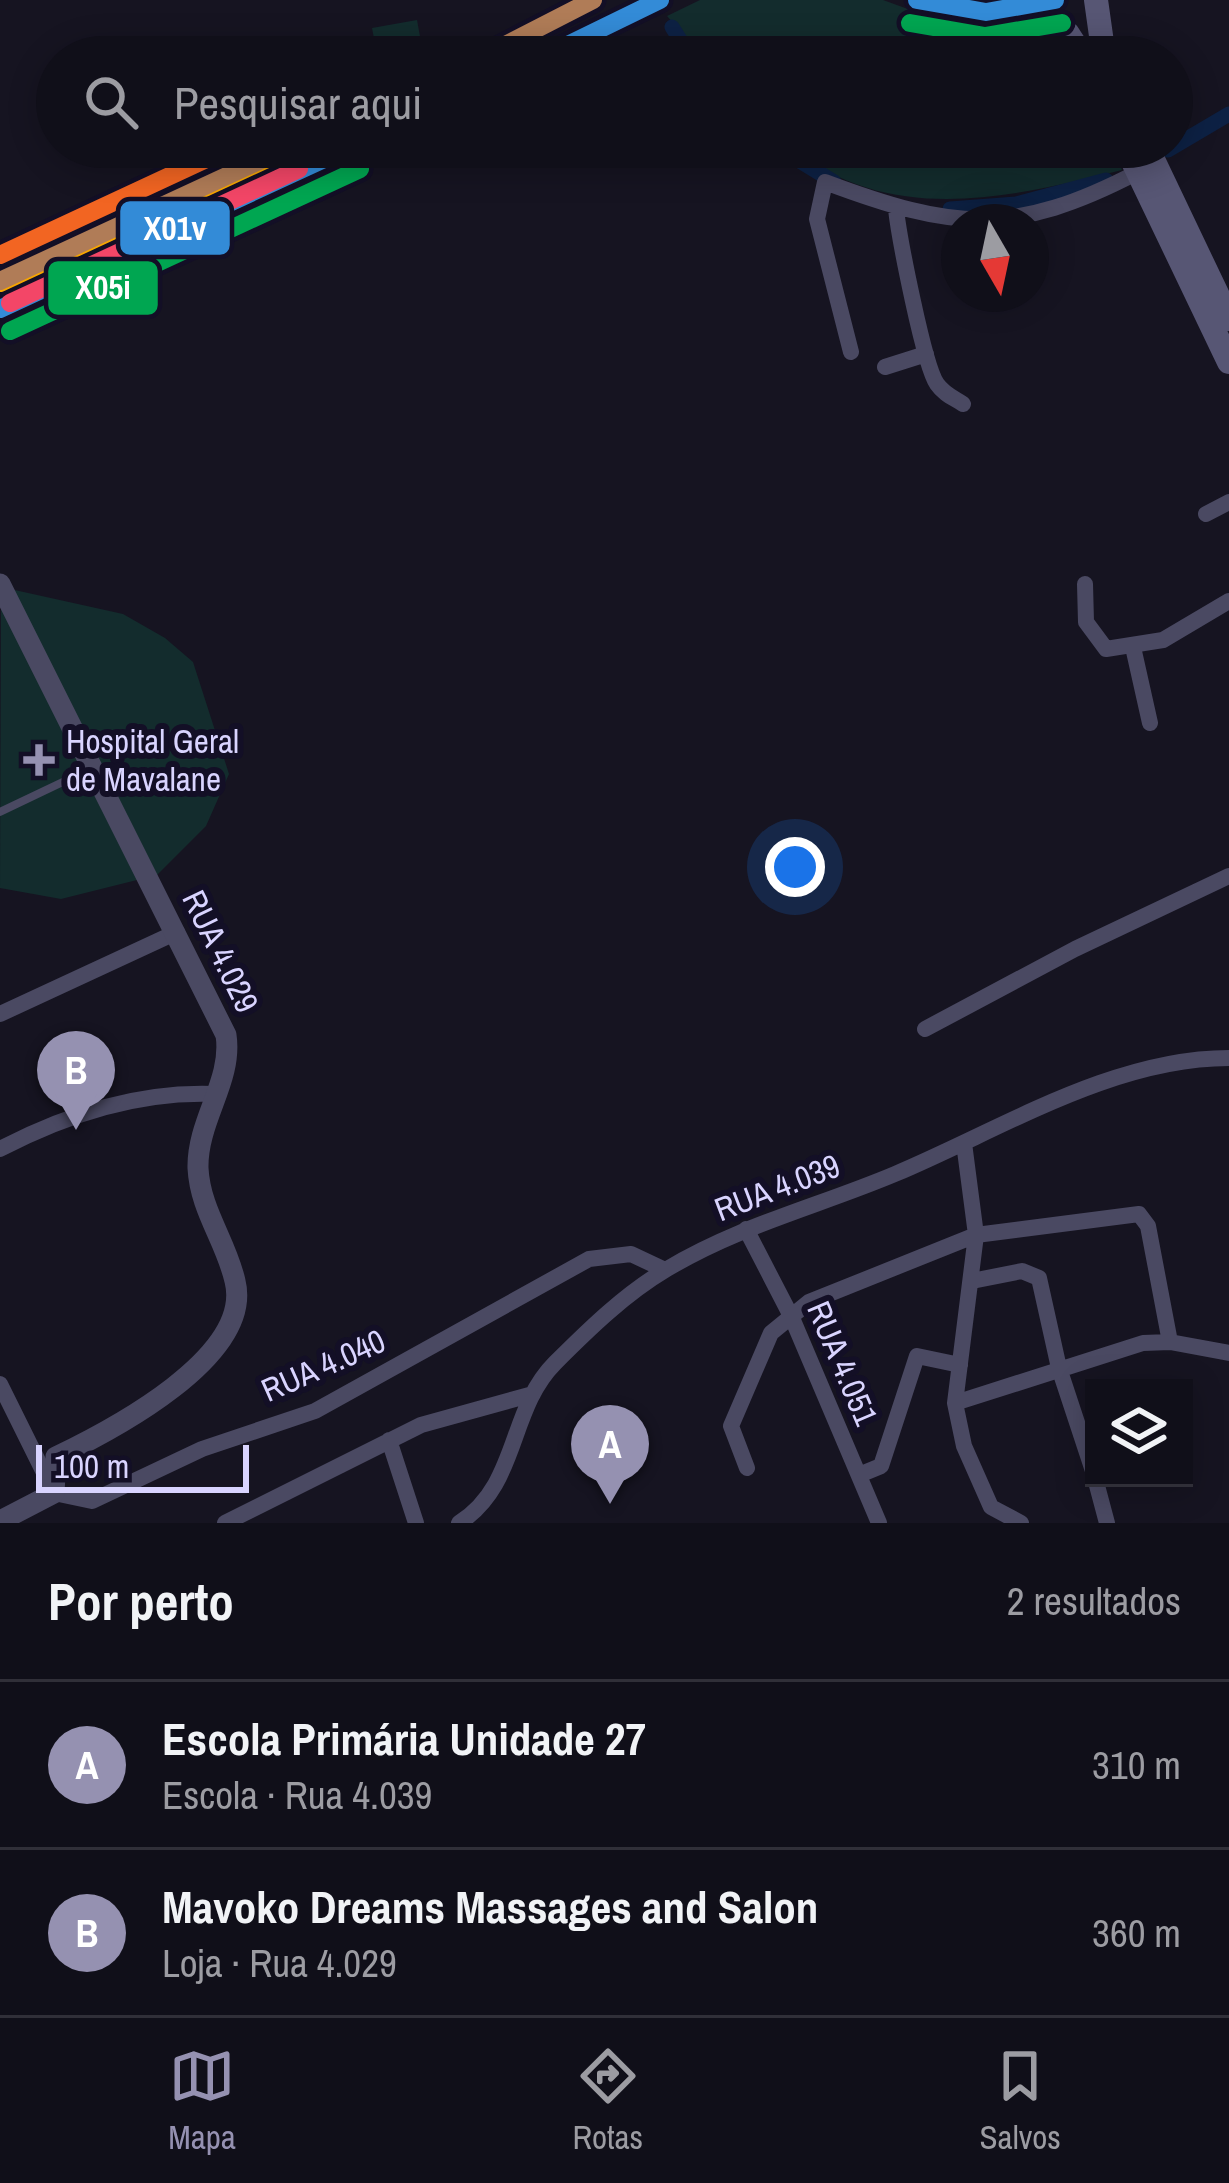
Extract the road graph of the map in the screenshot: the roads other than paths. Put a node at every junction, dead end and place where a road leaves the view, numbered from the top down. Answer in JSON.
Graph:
{"nodes":[{"id":1,"x":660,"y":0,"type":"edge"},
{"id":2,"x":917,"y":0,"type":"edge"},
{"id":3,"x":1096,"y":0,"type":"edge"},
{"id":4,"x":581,"y":2,"type":"edge"},
{"id":5,"x":1044,"y":4,"type":"edge"},
{"id":6,"x":520,"y":36,"type":"edge"},
{"id":7,"x":586,"y":36,"type":"edge"},
{"id":8,"x":1069,"y":36,"type":"edge"},
{"id":9,"x":1101,"y":36,"type":"edge"},
{"id":10,"x":244,"y":168,"type":"edge"},
{"id":11,"x":305,"y":168,"type":"edge"},
{"id":12,"x":1136,"y":168,"type":"edge"},
{"id":13,"x":1157,"y":168,"type":"edge"},
{"id":14,"x":1138,"y":172,"type":"junction"},
{"id":15,"x":896,"y":209,"type":"junction"},
{"id":16,"x":0,"y":281,"type":"edge"},
{"id":17,"x":0,"y":309,"type":"edge"},
{"id":18,"x":1229,"y":319,"type":"edge"},
{"id":19,"x":851,"y":352,"type":"dead end"},
{"id":20,"x":926,"y":354,"type":"junction"},
{"id":21,"x":1229,"y":362,"type":"edge"},
{"id":22,"x":885,"y":367,"type":"dead end"},
{"id":23,"x":963,"y":404,"type":"dead end"},
{"id":24,"x":1229,"y":502,"type":"edge"},
{"id":25,"x":1206,"y":514,"type":"dead end"},
{"id":26,"x":0,"y":584,"type":"edge"},
{"id":27,"x":1085,"y":584,"type":"dead end"},
{"id":28,"x":1229,"y":601,"type":"edge"},
{"id":29,"x":1133,"y":647,"type":"junction"},
{"id":30,"x":1150,"y":723,"type":"dead end"},
{"id":31,"x":91,"y":769,"type":"junction"},
{"id":32,"x":0,"y":812,"type":"edge"},
{"id":33,"x":1229,"y":876,"type":"edge"},
{"id":34,"x":177,"y":932,"type":"junction"},
{"id":35,"x":0,"y":1014,"type":"edge"},
{"id":36,"x":925,"y":1029,"type":"dead end"},
{"id":37,"x":1229,"y":1058,"type":"edge"},
{"id":38,"x":215,"y":1094,"type":"junction"},
{"id":39,"x":964,"y":1143,"type":"junction"},
{"id":40,"x":0,"y":1149,"type":"edge"},
{"id":41,"x":746,"y":1229,"type":"junction"},
{"id":42,"x":976,"y":1235,"type":"junction"},
{"id":43,"x":664,"y":1270,"type":"junction"},
{"id":44,"x":972,"y":1281,"type":"junction"},
{"id":45,"x":791,"y":1318,"type":"junction"},
{"id":46,"x":1170,"y":1342,"type":"junction"},
{"id":47,"x":1229,"y":1353,"type":"edge"},
{"id":48,"x":960,"y":1366,"type":"junction"},
{"id":49,"x":1059,"y":1368,"type":"junction"},
{"id":50,"x":0,"y":1384,"type":"edge"},
{"id":51,"x":532,"y":1394,"type":"junction"},
{"id":52,"x":956,"y":1403,"type":"junction"},
{"id":53,"x":389,"y":1440,"type":"junction"},
{"id":54,"x":1085,"y":1446,"type":"edge"},
{"id":55,"x":747,"y":1468,"type":"dead end"},
{"id":56,"x":859,"y":1475,"type":"junction"},
{"id":57,"x":1098,"y":1487,"type":"edge"},
{"id":58,"x":55,"y":1493,"type":"junction"},
{"id":59,"x":0,"y":1521,"type":"edge"},
{"id":60,"x":225,"y":1523,"type":"edge"},
{"id":61,"x":416,"y":1523,"type":"edge"},
{"id":62,"x":459,"y":1523,"type":"edge"},
{"id":63,"x":880,"y":1523,"type":"edge"},
{"id":64,"x":1021,"y":1523,"type":"edge"},
{"id":65,"x":1107,"y":1523,"type":"edge"}],
"edges":[{"from":1,"to":7,"type":"main road"},
{"from":2,"to":5,"type":"main road"},
{"from":3,"to":9,"type":"main road"},
{"from":4,"to":6,"type":"main road"},
{"from":5,"to":8,"type":"main road"},
{"from":10,"to":16,"type":"main road"},
{"from":11,"to":17,"type":"main road"},
{"from":12,"to":14,"type":"main road"},
{"from":13,"to":18,"type":"main road"},
{"from":14,"to":15,"type":"street"},
{"from":14,"to":21,"type":"main road"},
{"from":15,"to":19,"type":"street"},
{"from":15,"to":20,"type":"street"},
{"from":20,"to":22,"type":"street"},
{"from":20,"to":23,"type":"street"},
{"from":24,"to":25,"type":"street"},
{"from":26,"to":31,"type":"street","name":"RUA 4.029"},
{"from":27,"to":29,"type":"street"},
{"from":28,"to":29,"type":"street"},
{"from":29,"to":30,"type":"street"},
{"from":31,"to":32,"type":"lane"},
{"from":31,"to":34,"type":"street","name":"RUA 4.029"},
{"from":33,"to":36,"type":"street"},
{"from":34,"to":35,"type":"street"},
{"from":34,"to":38,"type":"street","name":"RUA 4.029"},
{"from":37,"to":39,"type":"street","name":"RUA 4.039"},
{"from":38,"to":40,"type":"street"},
{"from":38,"to":58,"type":"street","name":"RUA 4.029"},
{"from":39,"to":41,"type":"street","name":"RUA 4.039"},
{"from":39,"to":42,"type":"street"},
{"from":41,"to":43,"type":"street","name":"RUA 4.039"},
{"from":41,"to":45,"type":"street","name":"RUA 4.051"},
{"from":42,"to":44,"type":"street"},
{"from":42,"to":45,"type":"street"},
{"from":42,"to":46,"type":"street"},
{"from":43,"to":51,"type":"street","name":"RUA 4.039"},
{"from":43,"to":58,"type":"street","name":"RUA 4.040"},
{"from":44,"to":48,"type":"street"},
{"from":44,"to":49,"type":"street"},
{"from":45,"to":55,"type":"street"},
{"from":45,"to":56,"type":"street","name":"RUA 4.051"},
{"from":46,"to":47,"type":"street"},
{"from":46,"to":49,"type":"street"},
{"from":48,"to":52,"type":"street"},
{"from":48,"to":56,"type":"street"},
{"from":49,"to":52,"type":"street"},
{"from":49,"to":54,"type":"street"},
{"from":50,"to":58,"type":"street"},
{"from":51,"to":53,"type":"street"},
{"from":51,"to":62,"type":"street","name":"RUA 4.039"},
{"from":52,"to":64,"type":"street"},
{"from":53,"to":60,"type":"street"},
{"from":53,"to":61,"type":"street"},
{"from":56,"to":63,"type":"street","name":"RUA 4.051"},
{"from":57,"to":65,"type":"street"},
{"from":58,"to":59,"type":"street","name":"RUA 4.040"}]}
